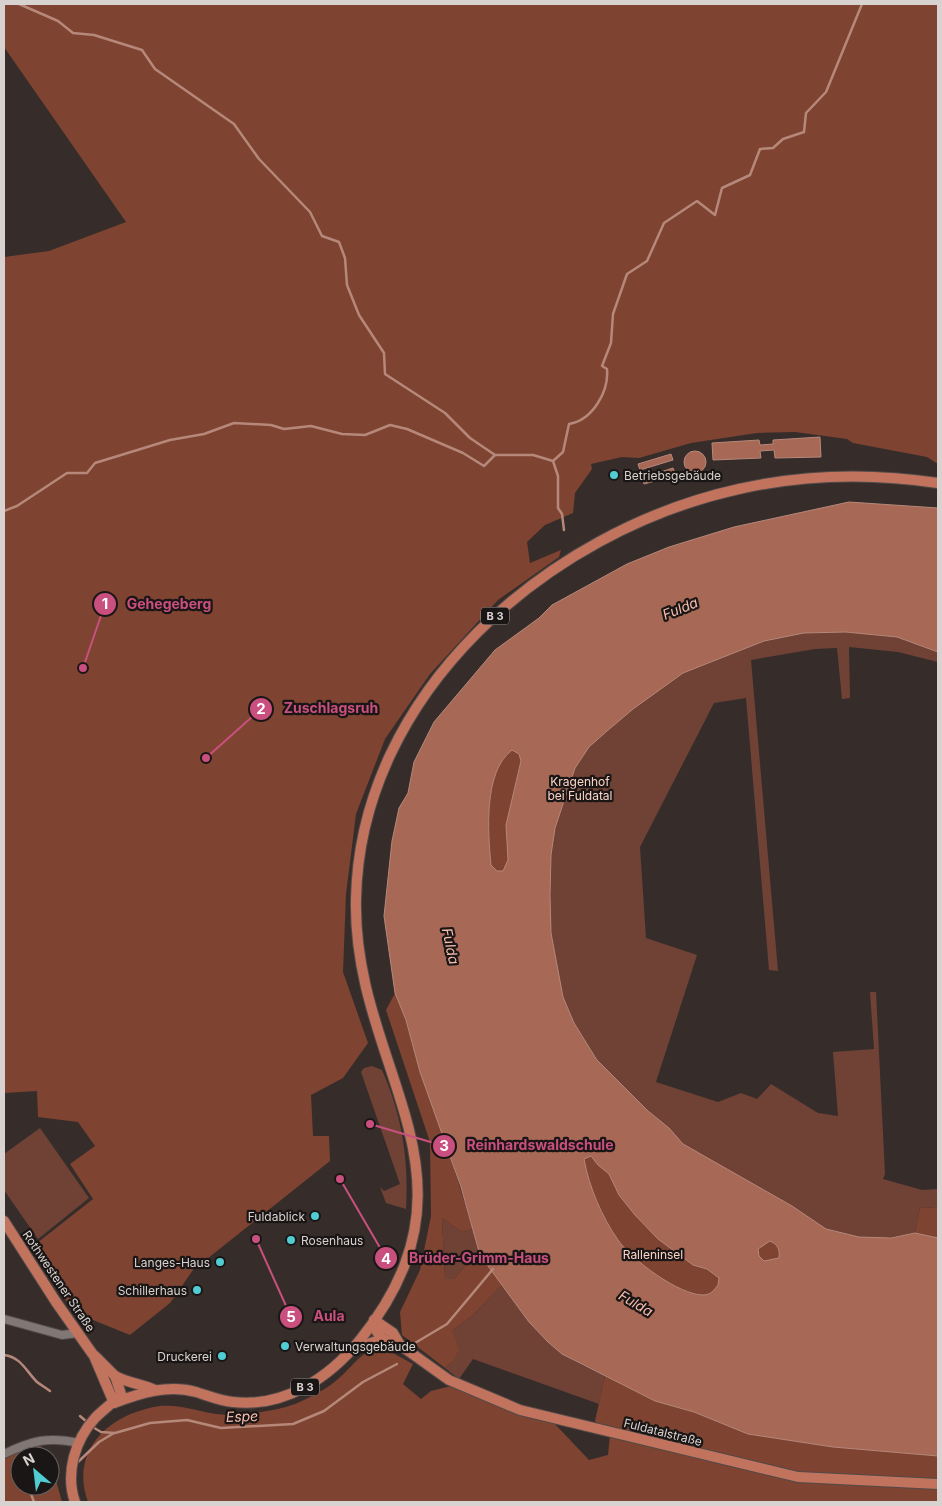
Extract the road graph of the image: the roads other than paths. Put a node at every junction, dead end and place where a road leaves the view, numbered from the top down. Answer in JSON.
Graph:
{"nodes":[{"id":1,"x":938,"y":483,"type":"edge"},
{"id":2,"x":4,"y":1220,"type":"edge"},
{"id":3,"x":4,"y":1319,"type":"edge"},
{"id":4,"x":374,"y":1320,"type":"junction"},
{"id":5,"x":78,"y":1333,"type":"junction"},
{"id":6,"x":383,"y":1339,"type":"junction"},
{"id":7,"x":400,"y":1345,"type":"junction"},
{"id":8,"x":351,"y":1350,"type":"junction"},
{"id":9,"x":94,"y":1356,"type":"junction"},
{"id":10,"x":115,"y":1376,"type":"junction"},
{"id":11,"x":155,"y":1390,"type":"junction"},
{"id":12,"x":114,"y":1403,"type":"junction"},
{"id":13,"x":79,"y":1443,"type":"junction"},
{"id":14,"x":4,"y":1454,"type":"edge"},
{"id":15,"x":938,"y":1484,"type":"edge"},
{"id":16,"x":75,"y":1502,"type":"edge"}],
"edges":[{"from":1,"to":4,"type":"main road","number":"B 3"},
{"from":2,"to":5,"type":"main road","name":"Rothwestener Straße"},
{"from":3,"to":5,"type":"street"},
{"from":4,"to":6,"type":"main road"},
{"from":4,"to":7,"type":"main road","name":"Fuldatalstraße"},
{"from":4,"to":8,"type":"main road","number":"B 3"},
{"from":5,"to":9,"type":"main road","name":"Rothwestener Straße"},
{"from":6,"to":7,"type":"main road","name":"Fuldatalstraße"},
{"from":6,"to":8,"type":"main road"},
{"from":7,"to":15,"type":"main road","name":"Fuldatalstraße"},
{"from":8,"to":11,"type":"main road","number":"B 3"},
{"from":9,"to":10,"type":"main road","name":"Rothwestener Straße"},
{"from":9,"to":12,"type":"main road","name":"Rothwestener Straße"},
{"from":10,"to":11,"type":"main road"},
{"from":10,"to":12,"type":"main road"},
{"from":11,"to":12,"type":"main road","number":"B 3"},
{"from":12,"to":13,"type":"main road","number":"B 3"},
{"from":13,"to":14,"type":"street"},
{"from":13,"to":16,"type":"main road","number":"B 3"}]}
